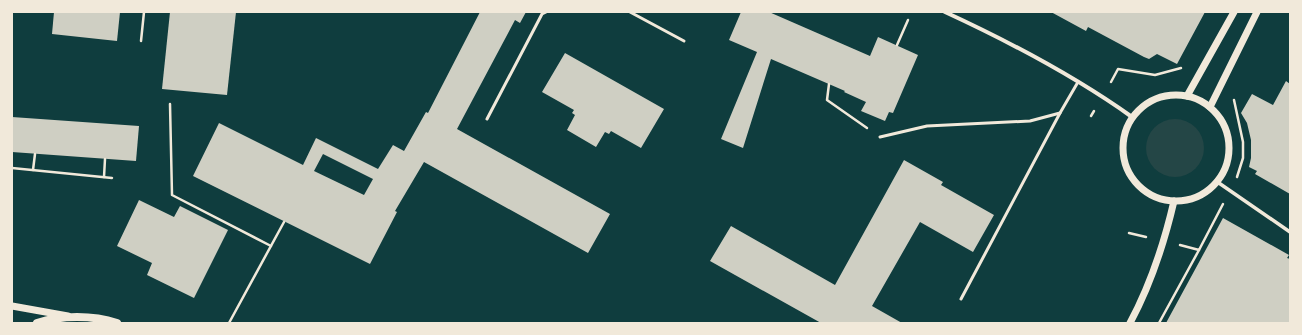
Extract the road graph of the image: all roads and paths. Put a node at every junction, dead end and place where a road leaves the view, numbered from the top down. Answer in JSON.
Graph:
{"nodes":[{"id":1,"x":144,"y":12,"type":"edge"},
{"id":2,"x":546,"y":12,"type":"edge"},
{"id":3,"x":630,"y":12,"type":"edge"},
{"id":4,"x":945,"y":12,"type":"edge"},
{"id":5,"x":1234,"y":12,"type":"edge"},
{"id":6,"x":1257,"y":12,"type":"edge"},
{"id":7,"x":908,"y":20,"type":"dead end"},
{"id":8,"x":141,"y":41,"type":"dead end"},
{"id":9,"x":684,"y":41,"type":"dead end"},
{"id":10,"x":897,"y":45,"type":"dead end"},
{"id":11,"x":1184,"y":63,"type":"dead end"},
{"id":12,"x":1078,"y":82,"type":"junction"},
{"id":13,"x":829,"y":84,"type":"dead end"},
{"id":14,"x":1103,"y":96,"type":"junction"},
{"id":15,"x":1187,"y":96,"type":"junction"},
{"id":16,"x":1234,"y":98,"type":"dead end"},
{"id":17,"x":170,"y":104,"type":"dead end"},
{"id":18,"x":1210,"y":107,"type":"junction"},
{"id":19,"x":1060,"y":113,"type":"junction"},
{"id":20,"x":1132,"y":117,"type":"junction"},
{"id":21,"x":486,"y":119,"type":"dead end"},
{"id":22,"x":880,"y":137,"type":"joint"},
{"id":23,"x":35,"y":154,"type":"dead end"},
{"id":24,"x":105,"y":159,"type":"dead end"},
{"id":25,"x":12,"y":168,"type":"edge"},
{"id":26,"x":33,"y":170,"type":"junction"},
{"id":27,"x":104,"y":177,"type":"junction"},
{"id":28,"x":112,"y":178,"type":"dead end"},
{"id":29,"x":1216,"y":181,"type":"junction"},
{"id":30,"x":1232,"y":191,"type":"junction"},
{"id":31,"x":1174,"y":201,"type":"junction"},
{"id":32,"x":284,"y":222,"type":"dead end"},
{"id":33,"x":1290,"y":232,"type":"edge"},
{"id":34,"x":1129,"y":233,"type":"dead end"},
{"id":35,"x":1165,"y":241,"type":"junction"},
{"id":36,"x":271,"y":246,"type":"junction"},
{"id":37,"x":1199,"y":250,"type":"junction"},
{"id":38,"x":961,"y":299,"type":"dead end"},
{"id":39,"x":12,"y":306,"type":"edge"},
{"id":40,"x":78,"y":317,"type":"junction"},
{"id":41,"x":36,"y":323,"type":"edge"},
{"id":42,"x":117,"y":323,"type":"edge"},
{"id":43,"x":229,"y":323,"type":"edge"},
{"id":44,"x":1130,"y":323,"type":"edge"},
{"id":45,"x":1159,"y":323,"type":"edge"}],
"edges":[{"from":1,"to":8,"type":"path"},
{"from":2,"to":21,"type":"lane"},
{"from":3,"to":9,"type":"lane"},
{"from":4,"to":12,"type":"street"},
{"from":5,"to":15,"type":"street"},
{"from":6,"to":18,"type":"street"},
{"from":7,"to":10,"type":"path"},
{"from":11,"to":14,"type":"path"},
{"from":12,"to":14,"type":"street"},
{"from":12,"to":19,"type":"lane"},
{"from":13,"to":22,"type":"path"},
{"from":14,"to":20,"type":"street"},
{"from":15,"to":18,"type":"street"},
{"from":15,"to":20,"type":"street"},
{"from":16,"to":30,"type":"path"},
{"from":17,"to":36,"type":"path"},
{"from":18,"to":29,"type":"street"},
{"from":19,"to":22,"type":"lane"},
{"from":19,"to":38,"type":"lane"},
{"from":20,"to":31,"type":"street"},
{"from":23,"to":26,"type":"path"},
{"from":24,"to":27,"type":"path"},
{"from":25,"to":26,"type":"path"},
{"from":26,"to":27,"type":"path"},
{"from":27,"to":28,"type":"path"},
{"from":29,"to":30,"type":"street"},
{"from":29,"to":31,"type":"street"},
{"from":30,"to":33,"type":"street"},
{"from":30,"to":37,"type":"path"},
{"from":31,"to":35,"type":"street"},
{"from":32,"to":36,"type":"path"},
{"from":34,"to":35,"type":"path"},
{"from":35,"to":37,"type":"path"},
{"from":35,"to":44,"type":"street"},
{"from":36,"to":43,"type":"path"},
{"from":37,"to":45,"type":"path"},
{"from":39,"to":40,"type":"street"},
{"from":40,"to":41,"type":"main road"},
{"from":40,"to":42,"type":"main road"}]}
